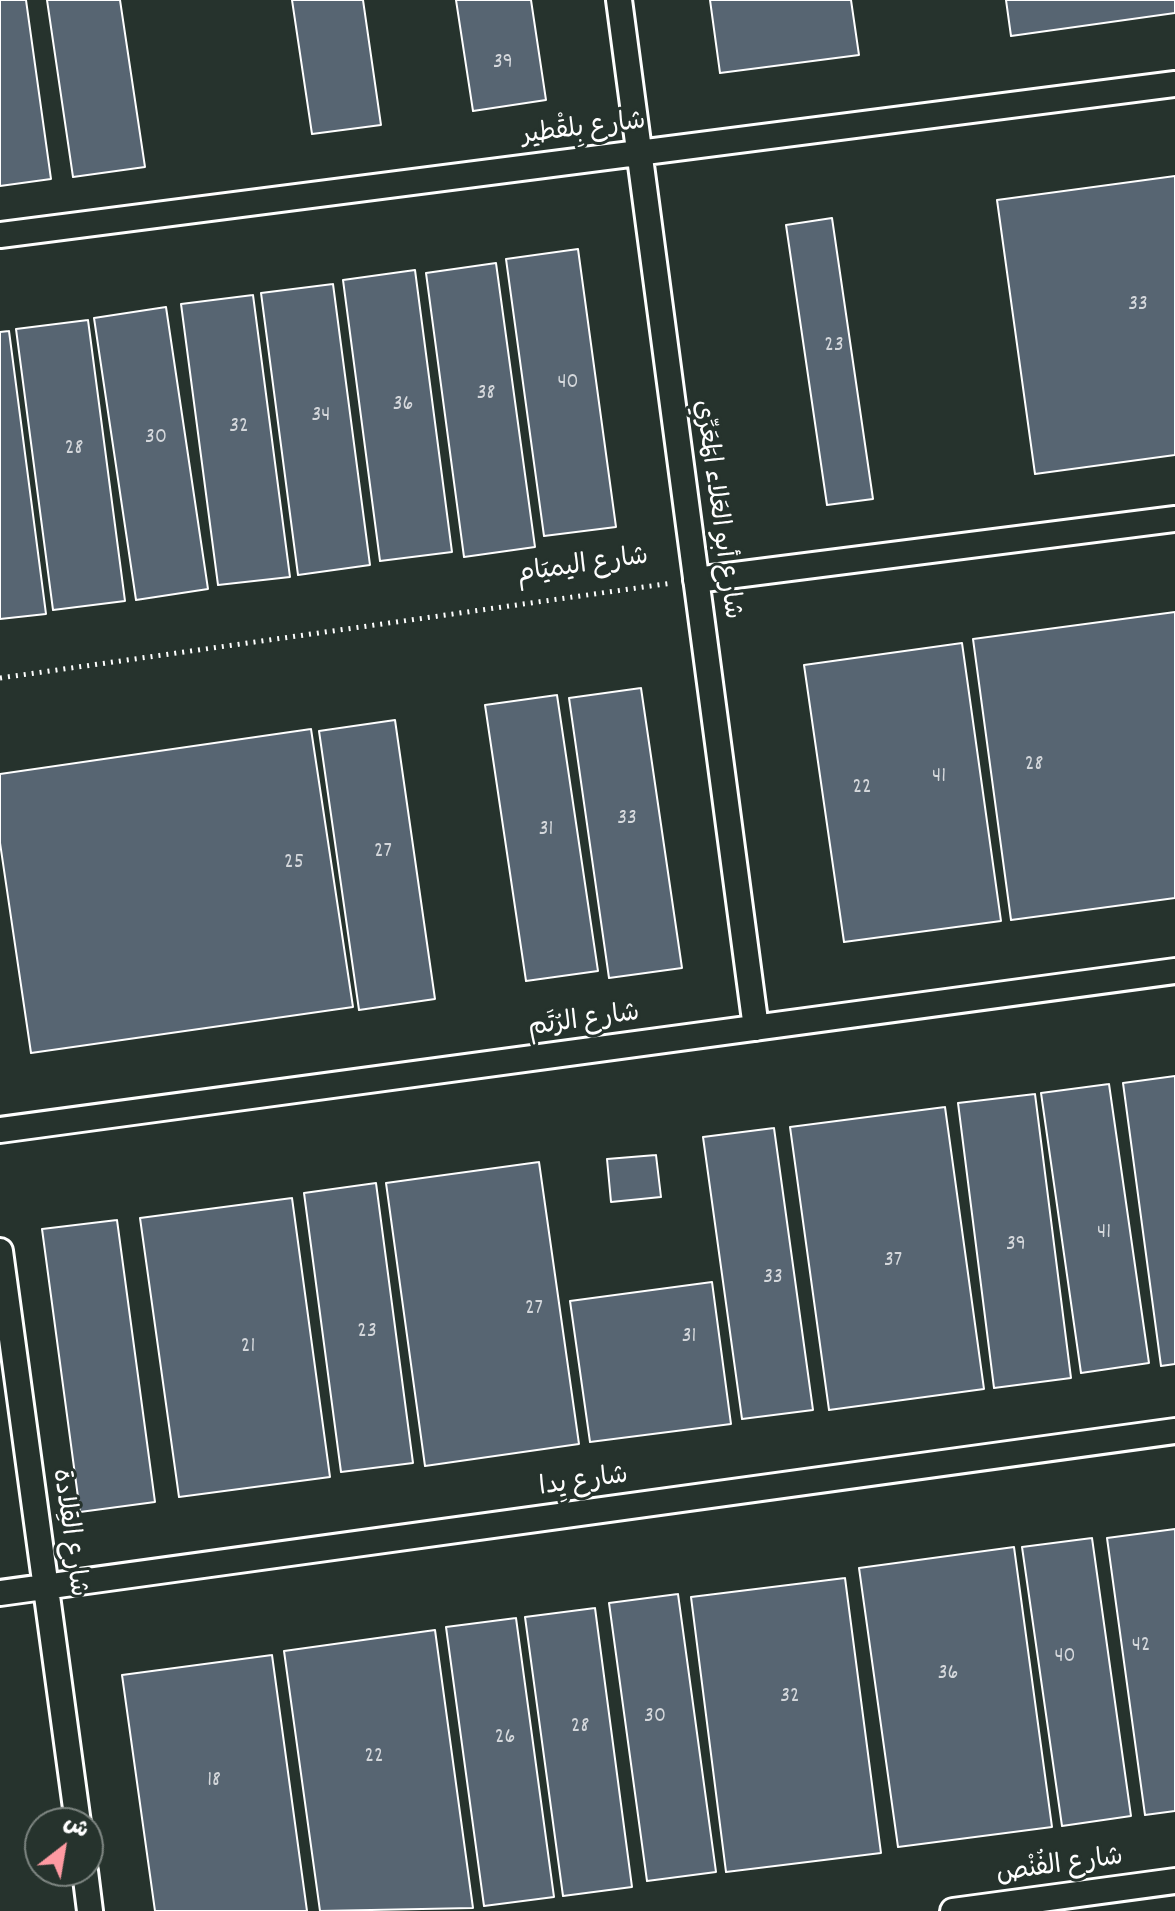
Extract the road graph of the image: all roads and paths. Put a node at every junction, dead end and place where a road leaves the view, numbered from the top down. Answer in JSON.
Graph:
{"nodes":[{"id":1,"x":619,"y":0,"type":"edge"},
{"id":2,"x":1175,"y":84,"type":"edge"},
{"id":3,"x":639,"y":152,"type":"junction"},
{"id":4,"x":0,"y":235,"type":"edge"},
{"id":5,"x":1175,"y":519,"type":"edge"},
{"id":6,"x":696,"y":580,"type":"junction"},
{"id":7,"x":0,"y":678,"type":"edge"},
{"id":8,"x":1175,"y":971,"type":"edge"},
{"id":9,"x":756,"y":1028,"type":"junction"},
{"id":10,"x":0,"y":1130,"type":"edge"},
{"id":11,"x":0,"y":1251,"type":"edge"},
{"id":12,"x":1175,"y":1431,"type":"edge"},
{"id":13,"x":46,"y":1585,"type":"junction"},
{"id":14,"x":0,"y":1593,"type":"edge"},
{"id":15,"x":76,"y":1807,"type":"edge"},
{"id":16,"x":1175,"y":1881,"type":"edge"},
{"id":17,"x":87,"y":1887,"type":"edge"},
{"id":18,"x":90,"y":1911,"type":"edge"},
{"id":19,"x":953,"y":1911,"type":"edge"}],
"edges":[{"from":1,"to":3,"type":"street","name":"شارع أبو العَلاء المَعَرِّي"},
{"from":2,"to":3,"type":"street","name":"شارع بِلقْطير"},
{"from":3,"to":4,"type":"street","name":"شارع بِلقْطير"},
{"from":3,"to":6,"type":"street","name":"شارع أبو العَلاء المَعَرِّي"},
{"from":5,"to":6,"type":"street"},
{"from":6,"to":7,"type":"path","name":"شارع اليميَام"},
{"from":6,"to":9,"type":"street","name":"شارع أبو العَلاء المَعَرِّي"},
{"from":8,"to":9,"type":"street","name":"شارع الرُتَم"},
{"from":9,"to":10,"type":"street","name":"شارع الرُتَم"},
{"from":11,"to":13,"type":"street","name":"شارع القِلادة"},
{"from":12,"to":13,"type":"street","name":"شارع يِدا"},
{"from":13,"to":14,"type":"street","name":"شارع يِدا"},
{"from":13,"to":15,"type":"street","name":"شارع القِلادة"},
{"from":16,"to":19,"type":"street","name":"شارع الفُنْص"},
{"from":17,"to":18,"type":"street"}]}
